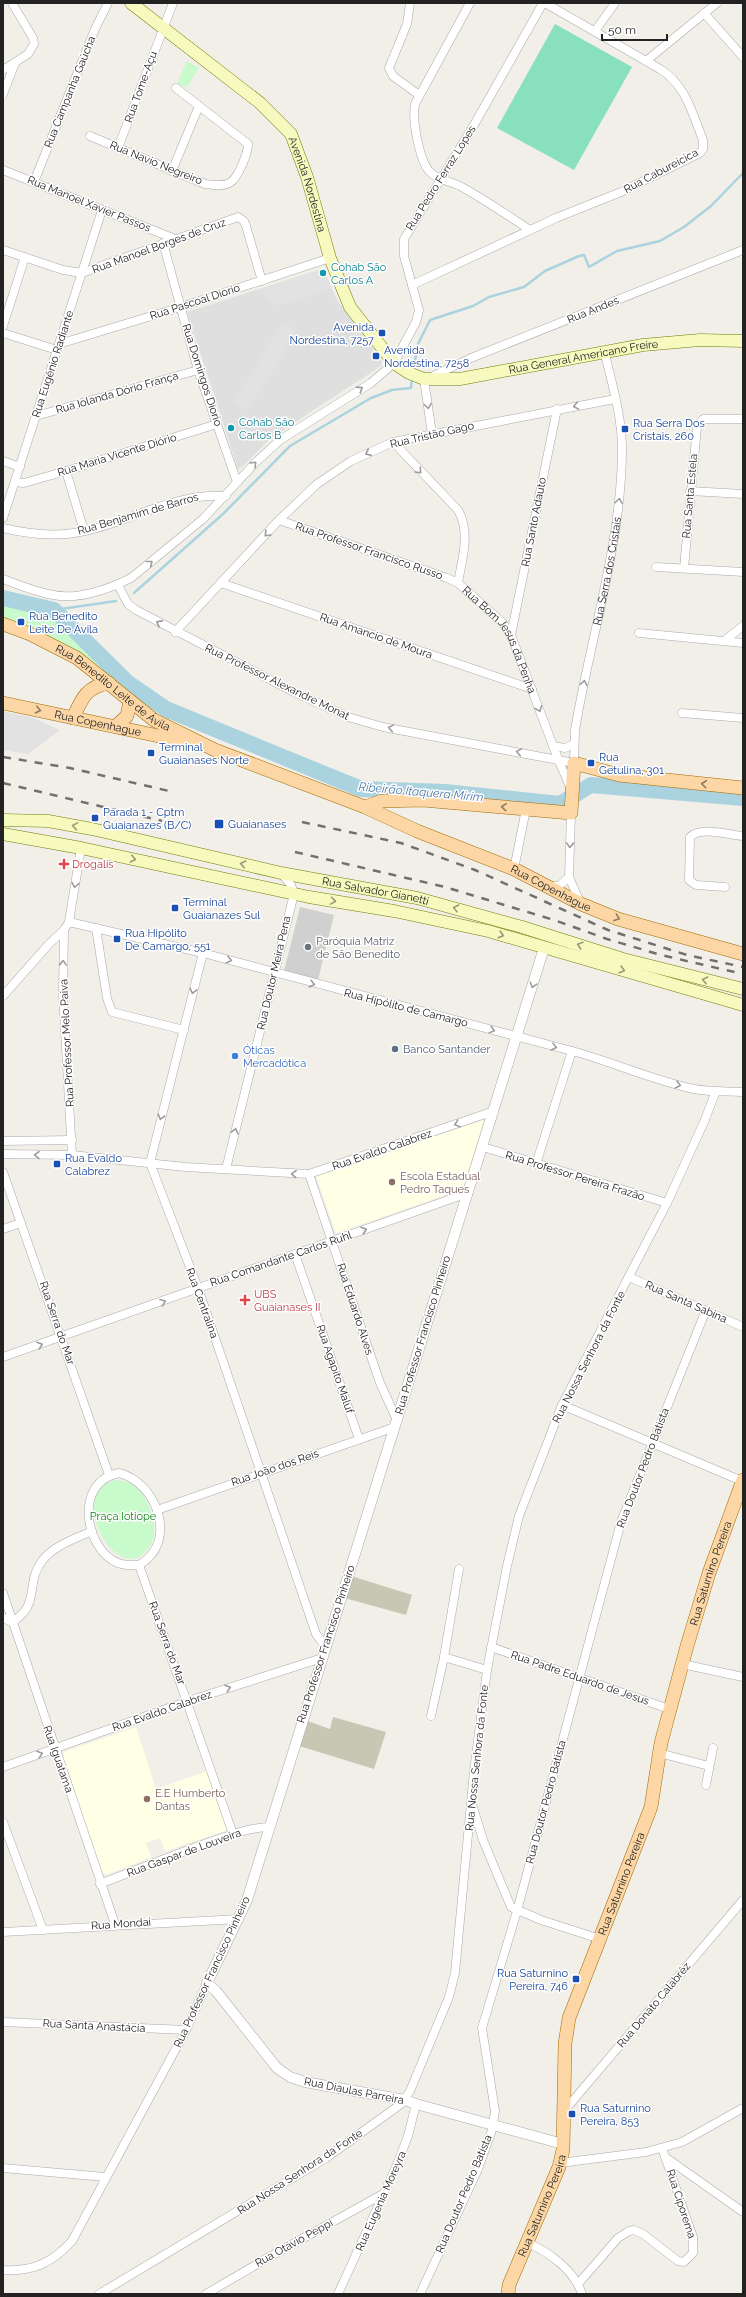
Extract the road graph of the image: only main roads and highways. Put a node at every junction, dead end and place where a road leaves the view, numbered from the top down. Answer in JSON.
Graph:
{"nodes":[{"id":1,"x":132,"y":3,"type":"edge"},
{"id":2,"x":743,"y":341,"type":"edge"},
{"id":3,"x":420,"y":376,"type":"joint"},
{"id":4,"x":3,"y":624,"type":"edge"},
{"id":5,"x":109,"y":683,"type":"junction"},
{"id":6,"x":81,"y":700,"type":"junction"},
{"id":7,"x":130,"y":701,"type":"junction"},
{"id":8,"x":3,"y":703,"type":"edge"},
{"id":9,"x":73,"y":718,"type":"junction"},
{"id":10,"x":92,"y":720,"type":"junction"},
{"id":11,"x":116,"y":726,"type":"junction"},
{"id":12,"x":215,"y":750,"type":"junction"},
{"id":13,"x":743,"y":788,"type":"edge"},
{"id":14,"x":365,"y":807,"type":"junction"},
{"id":15,"x":3,"y":820,"type":"edge"},
{"id":16,"x":96,"y":830,"type":"junction"},
{"id":17,"x":3,"y":834,"type":"edge"},
{"id":18,"x":81,"y":848,"type":"junction"},
{"id":19,"x":743,"y":954,"type":"edge"},
{"id":20,"x":743,"y":989,"type":"edge"},
{"id":21,"x":743,"y":1005,"type":"edge"},
{"id":22,"x":743,"y":1481,"type":"edge"},
{"id":23,"x":506,"y":2291,"type":"edge"}],
"edges":[{"from":1,"to":3,"type":"main road","name":"Avenida Nordestina"},
{"from":2,"to":3,"type":"main road","name":"Rua General Americano Freire"},
{"from":4,"to":5,"type":"main road","name":"Rua Benedito Leite de Ávila"},
{"from":5,"to":6,"type":"main road"},
{"from":5,"to":7,"type":"main road","name":"Rua Benedito Leite de Ávila"},
{"from":6,"to":9,"type":"main road"},
{"from":6,"to":10,"type":"main road"},
{"from":7,"to":11,"type":"main road"},
{"from":7,"to":12,"type":"main road","name":"Rua Benedito Leite de Ávila"},
{"from":8,"to":9,"type":"main road","name":"Rua Copenhague","one_way":true},
{"from":9,"to":10,"type":"main road","name":"Rua Copenhague"},
{"from":10,"to":11,"type":"main road","name":"Rua Copenhague"},
{"from":11,"to":12,"type":"main road","name":"Rua Copenhague"},
{"from":12,"to":14,"type":"main road","name":"Rua Benedito Leite de Ávila"},
{"from":13,"to":14,"type":"main road","name":"Rua Serra dos Cristais","one_way":true},
{"from":14,"to":19,"type":"main road","name":"Rua Copenhague","one_way":true},
{"from":16,"to":15,"type":"main road","name":"Rua Salvador Gianetti","one_way":true},
{"from":16,"to":18,"type":"main road"},
{"from":20,"to":16,"type":"main road","name":"Rua Salvador Gianetti","one_way":true},
{"from":17,"to":18,"type":"main road","name":"Rua Salvador Gianetti"},
{"from":18,"to":21,"type":"main road","name":"Rua Salvador Gianetti","one_way":true},
{"from":22,"to":23,"type":"main road","name":"Rua Saturnino Pereira"}]}
